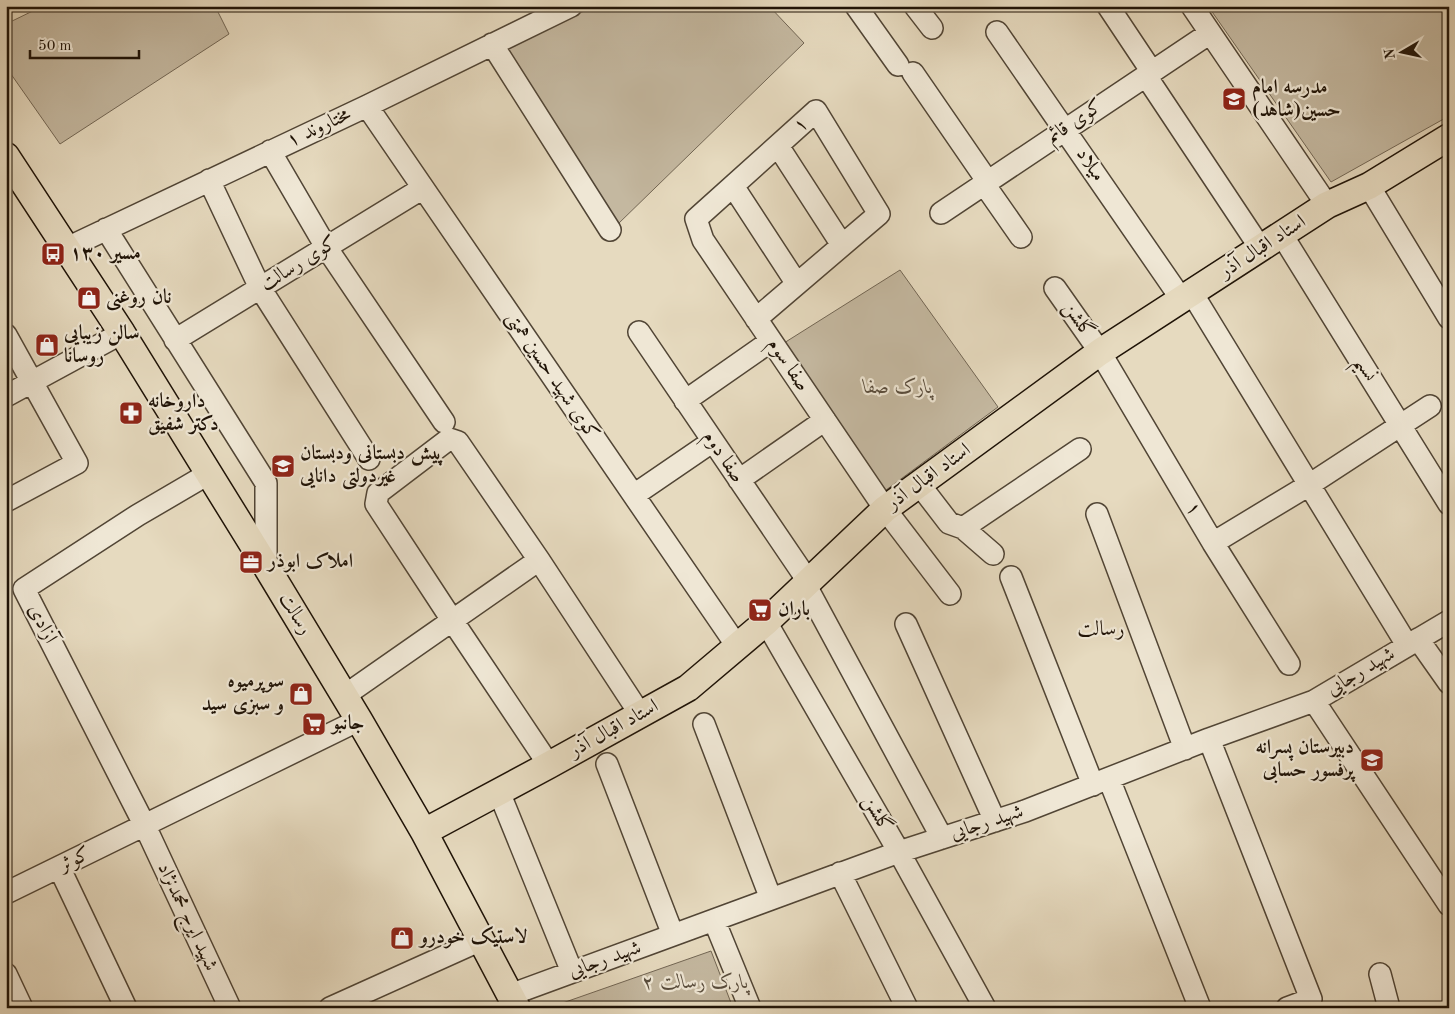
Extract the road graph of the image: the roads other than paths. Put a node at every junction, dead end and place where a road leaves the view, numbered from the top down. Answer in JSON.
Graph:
{"nodes":[{"id":1,"x":571,"y":6,"type":"edge"},
{"id":2,"x":856,"y":6,"type":"edge"},
{"id":3,"x":915,"y":6,"type":"edge"},
{"id":4,"x":1108,"y":6,"type":"edge"},
{"id":5,"x":1192,"y":6,"type":"edge"},
{"id":6,"x":932,"y":28,"type":"dead end"},
{"id":7,"x":997,"y":32,"type":"dead end"},
{"id":8,"x":1210,"y":33,"type":"junction"},
{"id":9,"x":492,"y":44,"type":"junction"},
{"id":10,"x":1149,"y":74,"type":"junction"},
{"id":11,"x":367,"y":106,"type":"junction"},
{"id":12,"x":1065,"y":129,"type":"junction"},
{"id":13,"x":1449,"y":137,"type":"edge"},
{"id":14,"x":778,"y":146,"type":"junction"},
{"id":15,"x":270,"y":151,"type":"junction"},
{"id":16,"x":6,"y":156,"type":"edge"},
{"id":17,"x":209,"y":180,"type":"junction"},
{"id":18,"x":986,"y":183,"type":"junction"},
{"id":19,"x":733,"y":186,"type":"junction"},
{"id":20,"x":1369,"y":186,"type":"junction"},
{"id":21,"x":423,"y":188,"type":"junction"},
{"id":22,"x":1327,"y":205,"type":"junction"},
{"id":23,"x":941,"y":213,"type":"dead end"},
{"id":24,"x":696,"y":219,"type":"joint"},
{"id":25,"x":106,"y":229,"type":"junction"},
{"id":26,"x":610,"y":230,"type":"dead end"},
{"id":27,"x":1282,"y":235,"type":"junction"},
{"id":28,"x":1021,"y":237,"type":"dead end"},
{"id":29,"x":842,"y":245,"type":"junction"},
{"id":30,"x":326,"y":247,"type":"junction"},
{"id":31,"x":67,"y":248,"type":"junction"},
{"id":32,"x":1261,"y":248,"type":"junction"},
{"id":33,"x":797,"y":284,"type":"junction"},
{"id":34,"x":260,"y":288,"type":"junction"},
{"id":35,"x":1055,"y":288,"type":"dead end"},
{"id":36,"x":1187,"y":296,"type":"junction"},
{"id":37,"x":1449,"y":318,"type":"edge"},
{"id":38,"x":756,"y":319,"type":"junction"},
{"id":39,"x":639,"y":332,"type":"dead end"},
{"id":40,"x":122,"y":333,"type":"junction"},
{"id":41,"x":6,"y":335,"type":"edge"},
{"id":42,"x":175,"y":340,"type":"junction"},
{"id":43,"x":772,"y":341,"type":"junction"},
{"id":44,"x":1100,"y":352,"type":"junction"},
{"id":45,"x":32,"y":382,"type":"junction"},
{"id":46,"x":6,"y":396,"type":"edge"},
{"id":47,"x":685,"y":401,"type":"junction"},
{"id":48,"x":1430,"y":406,"type":"dead end"},
{"id":49,"x":825,"y":420,"type":"junction"},
{"id":50,"x":444,"y":422,"type":"dead end"},
{"id":51,"x":1400,"y":426,"type":"junction"},
{"id":52,"x":713,"y":441,"type":"junction"},
{"id":53,"x":1080,"y":449,"type":"dead end"},
{"id":54,"x":369,"y":459,"type":"dead end"},
{"id":55,"x":208,"y":474,"type":"junction"},
{"id":56,"x":739,"y":480,"type":"junction"},
{"id":57,"x":919,"y":484,"type":"junction"},
{"id":58,"x":1310,"y":484,"type":"junction"},
{"id":59,"x":634,"y":495,"type":"junction"},
{"id":60,"x":6,"y":501,"type":"edge"},
{"id":61,"x":1449,"y":504,"type":"edge"},
{"id":62,"x":885,"y":509,"type":"junction"},
{"id":63,"x":1097,"y":514,"type":"dead end"},
{"id":64,"x":963,"y":528,"type":"junction"},
{"id":65,"x":1213,"y":543,"type":"junction"},
{"id":66,"x":993,"y":554,"type":"dead end"},
{"id":67,"x":539,"y":560,"type":"junction"},
{"id":68,"x":266,"y":566,"type":"junction"},
{"id":69,"x":1011,"y":577,"type":"dead end"},
{"id":70,"x":807,"y":583,"type":"junction"},
{"id":71,"x":950,"y":594,"type":"dead end"},
{"id":72,"x":452,"y":620,"type":"junction"},
{"id":73,"x":1449,"y":621,"type":"edge"},
{"id":74,"x":766,"y":622,"type":"junction"},
{"id":75,"x":906,"y":624,"type":"dead end"},
{"id":76,"x":1412,"y":642,"type":"junction"},
{"id":77,"x":738,"y":646,"type":"junction"},
{"id":78,"x":1289,"y":664,"type":"dead end"},
{"id":79,"x":1449,"y":683,"type":"edge"},
{"id":80,"x":344,"y":696,"type":"junction"},
{"id":81,"x":1314,"y":701,"type":"junction"},
{"id":82,"x":640,"y":714,"type":"junction"},
{"id":83,"x":359,"y":720,"type":"junction"},
{"id":84,"x":704,"y":724,"type":"dead end"},
{"id":85,"x":1209,"y":740,"type":"junction"},
{"id":86,"x":1185,"y":749,"type":"junction"},
{"id":87,"x":607,"y":764,"type":"dead end"},
{"id":88,"x":549,"y":765,"type":"junction"},
{"id":89,"x":1101,"y":782,"type":"junction"},
{"id":90,"x":499,"y":792,"type":"junction"},
{"id":91,"x":995,"y":821,"type":"junction"},
{"id":92,"x":145,"y":826,"type":"junction"},
{"id":93,"x":424,"y":832,"type":"junction"},
{"id":94,"x":942,"y":838,"type":"junction"},
{"id":95,"x":899,"y":852,"type":"junction"},
{"id":96,"x":59,"y":868,"type":"junction"},
{"id":97,"x":840,"y":873,"type":"junction"},
{"id":98,"x":6,"y":893,"type":"edge"},
{"id":99,"x":771,"y":899,"type":"junction"},
{"id":100,"x":1449,"y":905,"type":"edge"},
{"id":101,"x":714,"y":920,"type":"junction"},
{"id":102,"x":673,"y":935,"type":"junction"},
{"id":103,"x":481,"y":940,"type":"junction"},
{"id":104,"x":572,"y":972,"type":"junction"},
{"id":105,"x":6,"y":974,"type":"edge"},
{"id":106,"x":1380,"y":974,"type":"dead end"},
{"id":107,"x":514,"y":1001,"type":"edge"},
{"id":108,"x":22,"y":1008,"type":"edge"},
{"id":109,"x":126,"y":1008,"type":"edge"},
{"id":110,"x":230,"y":1008,"type":"edge"},
{"id":111,"x":330,"y":1008,"type":"edge"},
{"id":112,"x":750,"y":1008,"type":"edge"},
{"id":113,"x":907,"y":1008,"type":"edge"},
{"id":114,"x":985,"y":1008,"type":"edge"},
{"id":115,"x":1200,"y":1008,"type":"edge"},
{"id":116,"x":1287,"y":1008,"type":"edge"},
{"id":117,"x":1389,"y":1008,"type":"edge"}],
"edges":[{"from":1,"to":9,"type":"street","name":"مختاروند ۱"},
{"from":2,"to":18,"type":"street"},
{"from":3,"to":6,"type":"street"},
{"from":4,"to":10,"type":"street"},
{"from":5,"to":8,"type":"street"},
{"from":7,"to":12,"type":"street","name":"میلاد"},
{"from":8,"to":10,"type":"street","name":"کوی قائم"},
{"from":8,"to":22,"type":"street"},
{"from":9,"to":11,"type":"street","name":"مختاروند ۱"},
{"from":9,"to":26,"type":"street"},
{"from":10,"to":12,"type":"street","name":"کوی قائم"},
{"from":10,"to":32,"type":"street"},
{"from":11,"to":15,"type":"street","name":"مختاروند ۱"},
{"from":11,"to":21,"type":"street","name":"کوی شهید حسین همتی"},
{"from":12,"to":18,"type":"street","name":"کوی قائم"},
{"from":12,"to":36,"type":"street","name":"میلاد"},
{"from":13,"to":20,"type":"main road","name":"استاد اقبال آذر"},
{"from":14,"to":19,"type":"street","name":"۱"},
{"from":14,"to":29,"type":"street"},
{"from":14,"to":29,"type":"street","name":"۱"},
{"from":15,"to":17,"type":"street","name":"مختاروند ۱"},
{"from":15,"to":30,"type":"street"},
{"from":16,"to":31,"type":"main road","name":"رسالت"},
{"from":17,"to":25,"type":"street","name":"مختاروند ۱"},
{"from":17,"to":34,"type":"street"},
{"from":18,"to":23,"type":"street","name":"کوی قائم"},
{"from":18,"to":28,"type":"street"},
{"from":19,"to":24,"type":"street","name":"۱"},
{"from":19,"to":33,"type":"street"},
{"from":20,"to":22,"type":"main road","name":"استاد اقبال آذر"},
{"from":20,"to":37,"type":"street"},
{"from":21,"to":30,"type":"street","name":"کوی رسالت"},
{"from":21,"to":59,"type":"street","name":"کوی شهید حسین همتی"},
{"from":22,"to":27,"type":"main road","name":"استاد اقبال آذر"},
{"from":24,"to":38,"type":"street","name":"صفا سوم"},
{"from":25,"to":31,"type":"street","name":"مختاروند ۱"},
{"from":25,"to":42,"type":"street"},
{"from":27,"to":32,"type":"main road","name":"استاد اقبال آذر"},
{"from":27,"to":51,"type":"street","name":"نسیم"},
{"from":29,"to":33,"type":"street"},
{"from":30,"to":34,"type":"street","name":"کوی رسالت"},
{"from":30,"to":50,"type":"street"},
{"from":31,"to":40,"type":"main road","name":"رسالت"},
{"from":32,"to":36,"type":"main road","name":"استاد اقبال آذر"},
{"from":33,"to":38,"type":"street"},
{"from":34,"to":42,"type":"street","name":"کوی رسالت"},
{"from":34,"to":54,"type":"street"},
{"from":35,"to":44,"type":"street","name":"گلشن"},
{"from":36,"to":44,"type":"main road","name":"استاد اقبال آذر"},
{"from":36,"to":58,"type":"street","name":"میلاد"},
{"from":38,"to":43,"type":"street","name":"صفا سوم"},
{"from":39,"to":47,"type":"street","name":"صفا دوم"},
{"from":40,"to":45,"type":"street"},
{"from":40,"to":55,"type":"main road","name":"رسالت"},
{"from":41,"to":45,"type":"street"},
{"from":42,"to":68,"type":"street"},
{"from":43,"to":47,"type":"street"},
{"from":43,"to":49,"type":"street","name":"صفا سوم"},
{"from":44,"to":57,"type":"main road","name":"استاد اقبال آذر"},
{"from":44,"to":65,"type":"street","name":"۱"},
{"from":45,"to":46,"type":"street"},
{"from":45,"to":60,"type":"street"},
{"from":47,"to":52,"type":"street","name":"صفا دوم"},
{"from":48,"to":51,"type":"street"},
{"from":49,"to":56,"type":"street"},
{"from":49,"to":62,"type":"street","name":"صفا سوم"},
{"from":51,"to":58,"type":"street"},
{"from":51,"to":61,"type":"street","name":"نسیم"},
{"from":52,"to":56,"type":"street","name":"صفا دوم"},
{"from":52,"to":59,"type":"street"},
{"from":53,"to":64,"type":"street"},
{"from":55,"to":68,"type":"main road","name":"رسالت"},
{"from":55,"to":92,"type":"street","name":"آزادی"},
{"from":56,"to":70,"type":"street","name":"صفا دوم"},
{"from":57,"to":62,"type":"main road","name":"استاد اقبال آذر"},
{"from":57,"to":64,"type":"street"},
{"from":58,"to":65,"type":"street"},
{"from":58,"to":76,"type":"street","name":"میلاد"},
{"from":59,"to":77,"type":"street","name":"کوی شهید حسین همتی"},
{"from":62,"to":70,"type":"main road","name":"استاد اقبال آذر"},
{"from":62,"to":71,"type":"street","name":"صفا سوم"},
{"from":63,"to":86,"type":"street"},
{"from":64,"to":66,"type":"street"},
{"from":65,"to":78,"type":"street","name":"۱"},
{"from":67,"to":72,"type":"street"},
{"from":67,"to":72,"type":"street"},
{"from":67,"to":82,"type":"street"},
{"from":68,"to":80,"type":"main road","name":"رسالت"},
{"from":69,"to":89,"type":"street"},
{"from":70,"to":74,"type":"main road","name":"استاد اقبال آذر"},
{"from":70,"to":94,"type":"street","name":"صفا دوم"},
{"from":72,"to":80,"type":"street"},
{"from":72,"to":88,"type":"street"},
{"from":73,"to":76,"type":"street","name":"شهید رجایی"},
{"from":74,"to":77,"type":"main road","name":"استاد اقبال آذر"},
{"from":74,"to":95,"type":"street","name":"گلشن"},
{"from":75,"to":91,"type":"street"},
{"from":76,"to":79,"type":"street","name":"میلاد"},
{"from":76,"to":81,"type":"street","name":"شهید رجایی"},
{"from":77,"to":82,"type":"main road","name":"استاد اقبال آذر"},
{"from":80,"to":83,"type":"main road","name":"رسالت"},
{"from":81,"to":85,"type":"street","name":"شهید رجایی"},
{"from":81,"to":100,"type":"street"},
{"from":82,"to":88,"type":"main road","name":"استاد اقبال آذر"},
{"from":83,"to":92,"type":"street","name":"کوثر"},
{"from":83,"to":93,"type":"main road","name":"رسالت"},
{"from":84,"to":99,"type":"street"},
{"from":85,"to":86,"type":"street","name":"شهید رجایی"},
{"from":85,"to":116,"type":"street"},
{"from":86,"to":89,"type":"street","name":"شهید رجایی"},
{"from":87,"to":102,"type":"street"},
{"from":88,"to":90,"type":"main road","name":"استاد اقبال آذر"},
{"from":89,"to":91,"type":"street","name":"شهید رجایی"},
{"from":89,"to":115,"type":"street"},
{"from":90,"to":93,"type":"main road","name":"استاد اقبال آذر"},
{"from":90,"to":104,"type":"street"},
{"from":91,"to":94,"type":"street","name":"شهید رجایی"},
{"from":92,"to":96,"type":"street","name":"کوثر"},
{"from":92,"to":110,"type":"street","name":"شهید ایرج محمدنژاد"},
{"from":93,"to":103,"type":"main road","name":"رسالت"},
{"from":94,"to":95,"type":"street","name":"شهید رجایی"},
{"from":95,"to":97,"type":"street","name":"شهید رجایی"},
{"from":95,"to":114,"type":"street","name":"گلشن"},
{"from":96,"to":98,"type":"street","name":"کوثر"},
{"from":96,"to":109,"type":"street"},
{"from":97,"to":99,"type":"street","name":"شهید رجایی"},
{"from":97,"to":113,"type":"street"},
{"from":99,"to":101,"type":"street","name":"شهید رجایی"},
{"from":101,"to":102,"type":"street","name":"شهید رجایی"},
{"from":101,"to":112,"type":"street"},
{"from":102,"to":104,"type":"street","name":"شهید رجایی"},
{"from":103,"to":107,"type":"main road","name":"رسالت"},
{"from":103,"to":111,"type":"street"},
{"from":104,"to":107,"type":"street","name":"شهید رجایی"},
{"from":105,"to":108,"type":"street"},
{"from":106,"to":117,"type":"street"}]}
